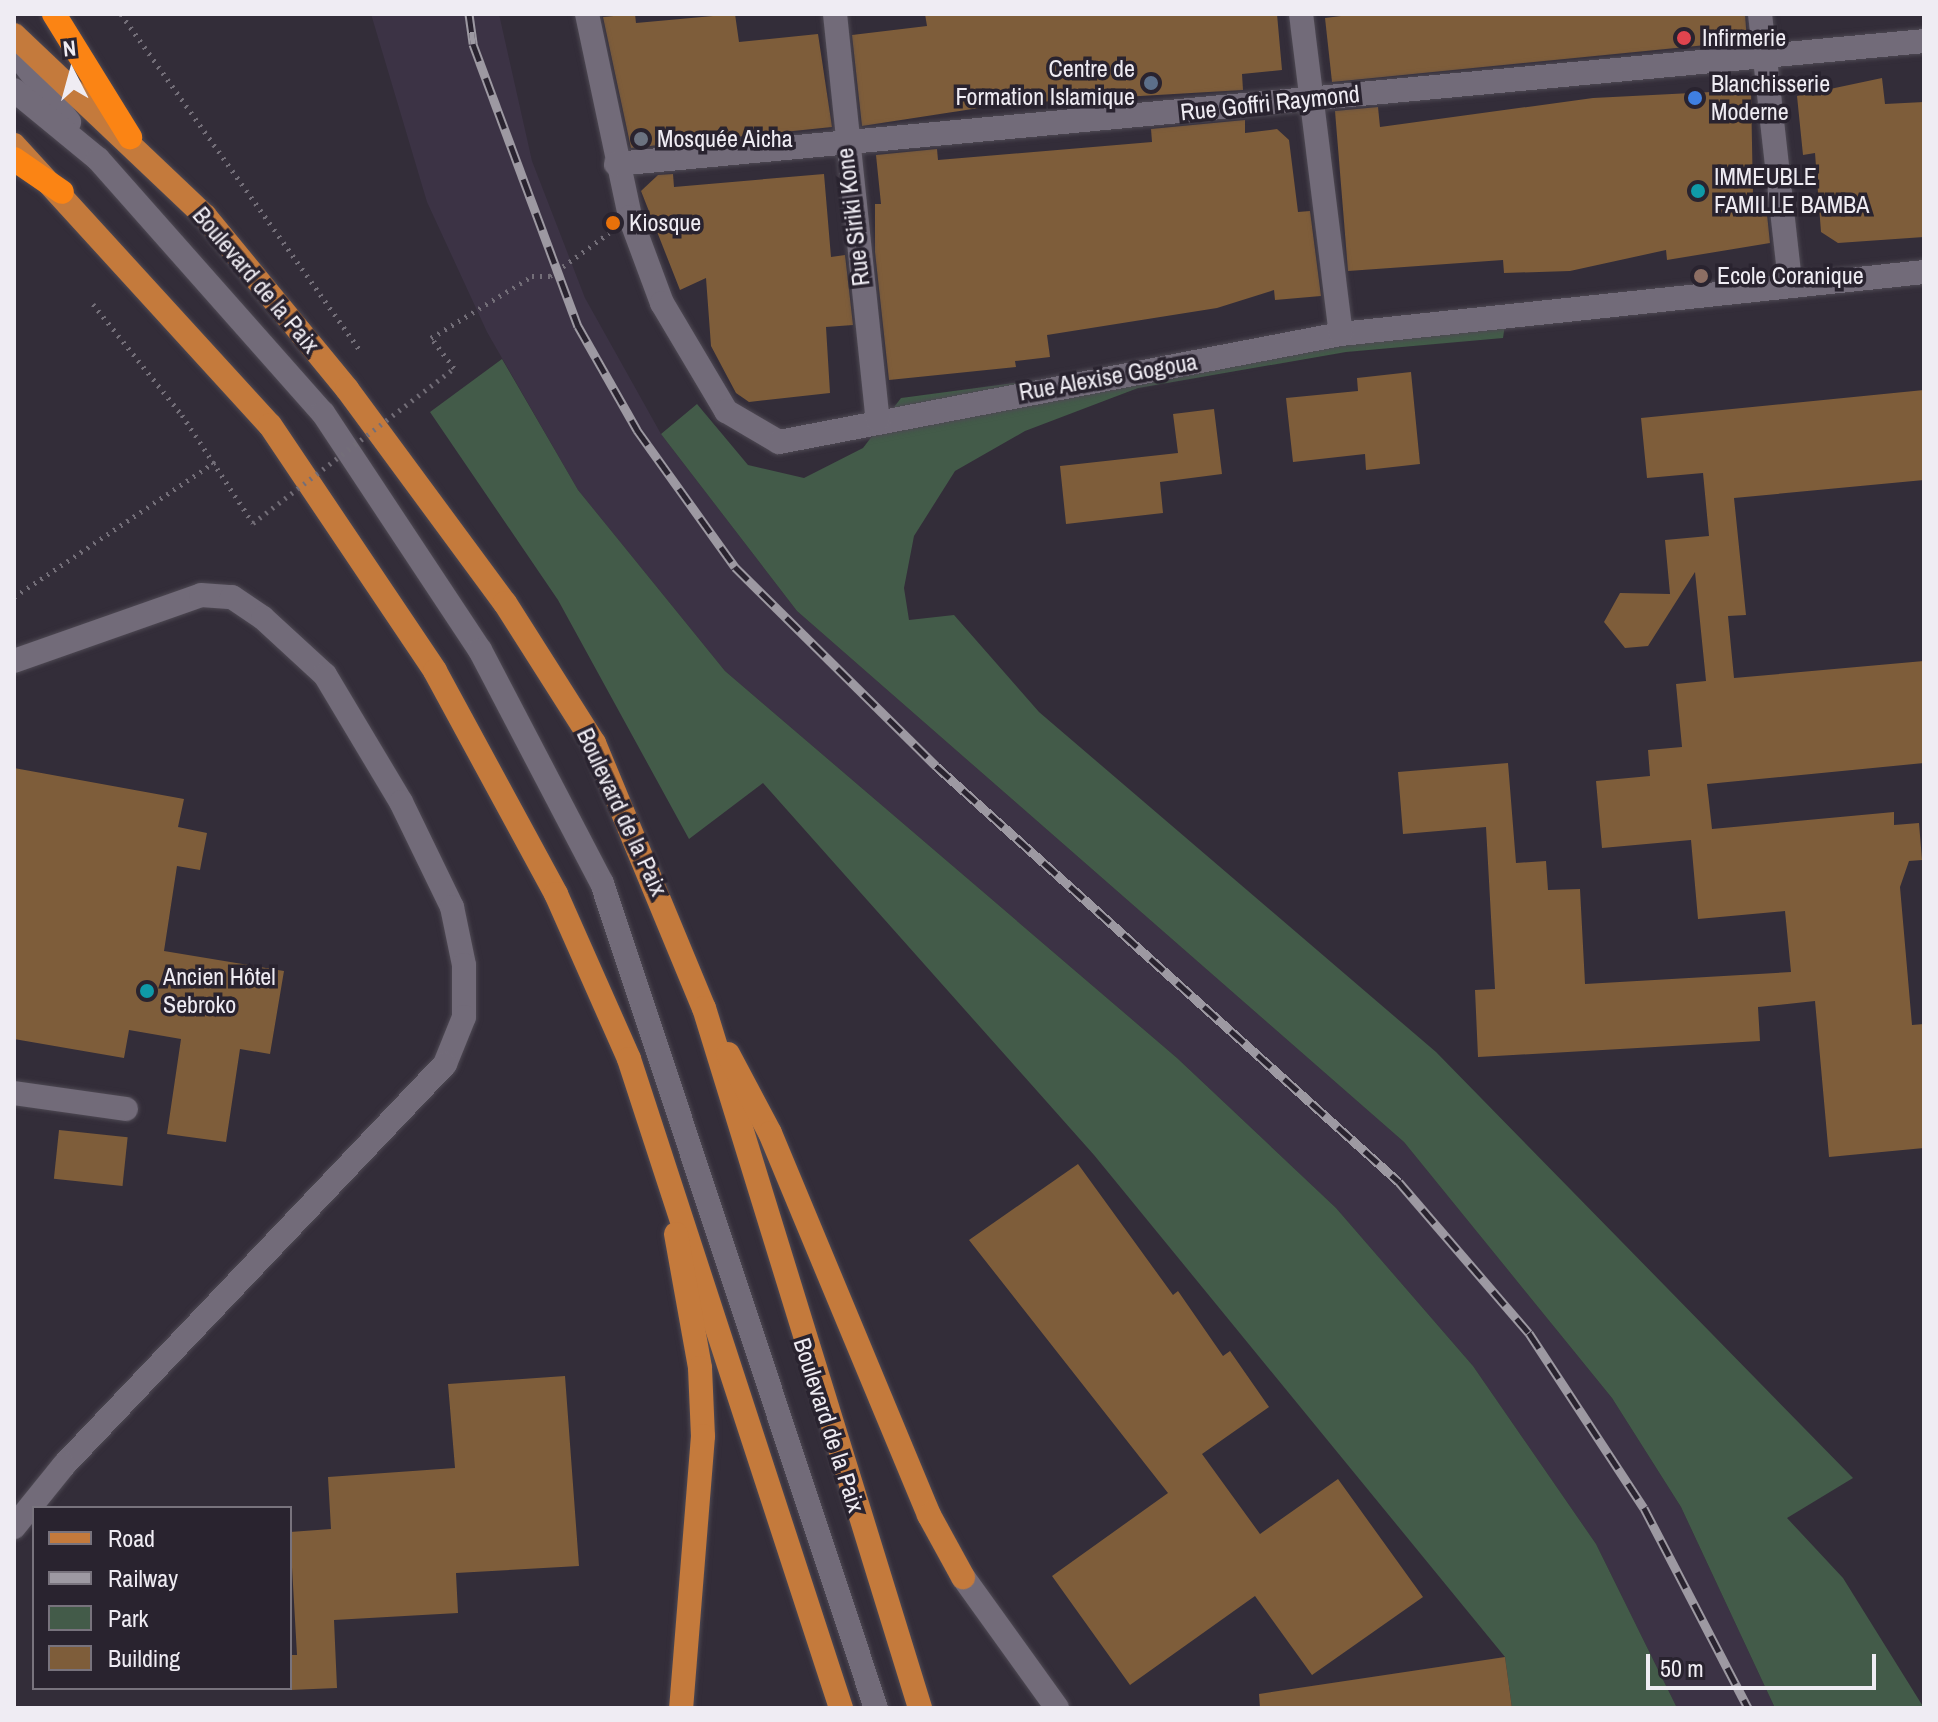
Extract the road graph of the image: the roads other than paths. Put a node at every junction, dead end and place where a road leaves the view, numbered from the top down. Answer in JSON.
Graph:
{"nodes":[{"id":1,"x":54,"y":14,"type":"edge"},
{"id":2,"x":587,"y":14,"type":"edge"},
{"id":3,"x":835,"y":14,"type":"edge"},
{"id":4,"x":1301,"y":14,"type":"edge"},
{"id":5,"x":1760,"y":14,"type":"edge"},
{"id":6,"x":14,"y":35,"type":"edge"},
{"id":7,"x":1924,"y":41,"type":"edge"},
{"id":8,"x":14,"y":51,"type":"edge"},
{"id":9,"x":1764,"y":54,"type":"junction"},
{"id":10,"x":14,"y":90,"type":"edge"},
{"id":11,"x":1309,"y":99,"type":"junction"},
{"id":12,"x":130,"y":137,"type":"junction"},
{"id":13,"x":14,"y":145,"type":"edge"},
{"id":14,"x":844,"y":147,"type":"junction"},
{"id":15,"x":14,"y":159,"type":"edge"},
{"id":16,"x":98,"y":159,"type":"junction"},
{"id":17,"x":616,"y":164,"type":"junction"},
{"id":18,"x":62,"y":192,"type":"junction"},
{"id":19,"x":1924,"y":272,"type":"edge"},
{"id":20,"x":1790,"y":283,"type":"junction"},
{"id":21,"x":1341,"y":334,"type":"junction"},
{"id":22,"x":878,"y":420,"type":"junction"},
{"id":23,"x":14,"y":661,"type":"edge"},
{"id":24,"x":704,"y":1008,"type":"junction"},
{"id":25,"x":14,"y":1093,"type":"edge"},
{"id":26,"x":126,"y":1109,"type":"dead end"},
{"id":27,"x":663,"y":1157,"type":"junction"},
{"id":28,"x":14,"y":1527,"type":"edge"},
{"id":29,"x":963,"y":1577,"type":"joint"},
{"id":30,"x":681,"y":1708,"type":"edge"},
{"id":31,"x":841,"y":1708,"type":"edge"},
{"id":32,"x":876,"y":1708,"type":"edge"},
{"id":33,"x":920,"y":1708,"type":"edge"},
{"id":34,"x":1057,"y":1708,"type":"edge"}],
"edges":[{"from":1,"to":12,"type":"highway"},
{"from":2,"to":17,"type":"street","name":"Rue Alexise Gogoua"},
{"from":3,"to":14,"type":"street","name":"Rue Siriki Kone"},
{"from":4,"to":11,"type":"street"},
{"from":5,"to":9,"type":"street"},
{"from":6,"to":12,"type":"main road","name":"Boulevard de la Paix"},
{"from":7,"to":9,"type":"street","name":"Rue Goffri Raymond"},
{"from":8,"to":16,"type":"street"},
{"from":9,"to":11,"type":"street","name":"Rue Goffri Raymond"},
{"from":9,"to":20,"type":"street"},
{"from":10,"to":16,"type":"street","name":"Boulevard de la Paix"},
{"from":11,"to":14,"type":"street","name":"Rue Goffri Raymond"},
{"from":11,"to":21,"type":"street"},
{"from":12,"to":24,"type":"main road","name":"Boulevard de la Paix"},
{"from":13,"to":18,"type":"main road"},
{"from":14,"to":17,"type":"street","name":"Rue Goffri Raymond"},
{"from":14,"to":22,"type":"street","name":"Rue Siriki Kone"},
{"from":15,"to":18,"type":"highway"},
{"from":16,"to":32,"type":"street","name":"Boulevard de la Paix"},
{"from":17,"to":22,"type":"street","name":"Rue Alexise Gogoua"},
{"from":18,"to":27,"type":"main road"},
{"from":19,"to":20,"type":"street","name":"Rue Alexise Gogoua"},
{"from":20,"to":21,"type":"street","name":"Rue Alexise Gogoua"},
{"from":21,"to":22,"type":"street","name":"Rue Alexise Gogoua"},
{"from":23,"to":28,"type":"street"},
{"from":24,"to":29,"type":"main road"},
{"from":24,"to":33,"type":"main road","name":"Boulevard de la Paix"},
{"from":25,"to":26,"type":"street"},
{"from":27,"to":30,"type":"main road"},
{"from":27,"to":31,"type":"main road"},
{"from":29,"to":34,"type":"street"}]}
